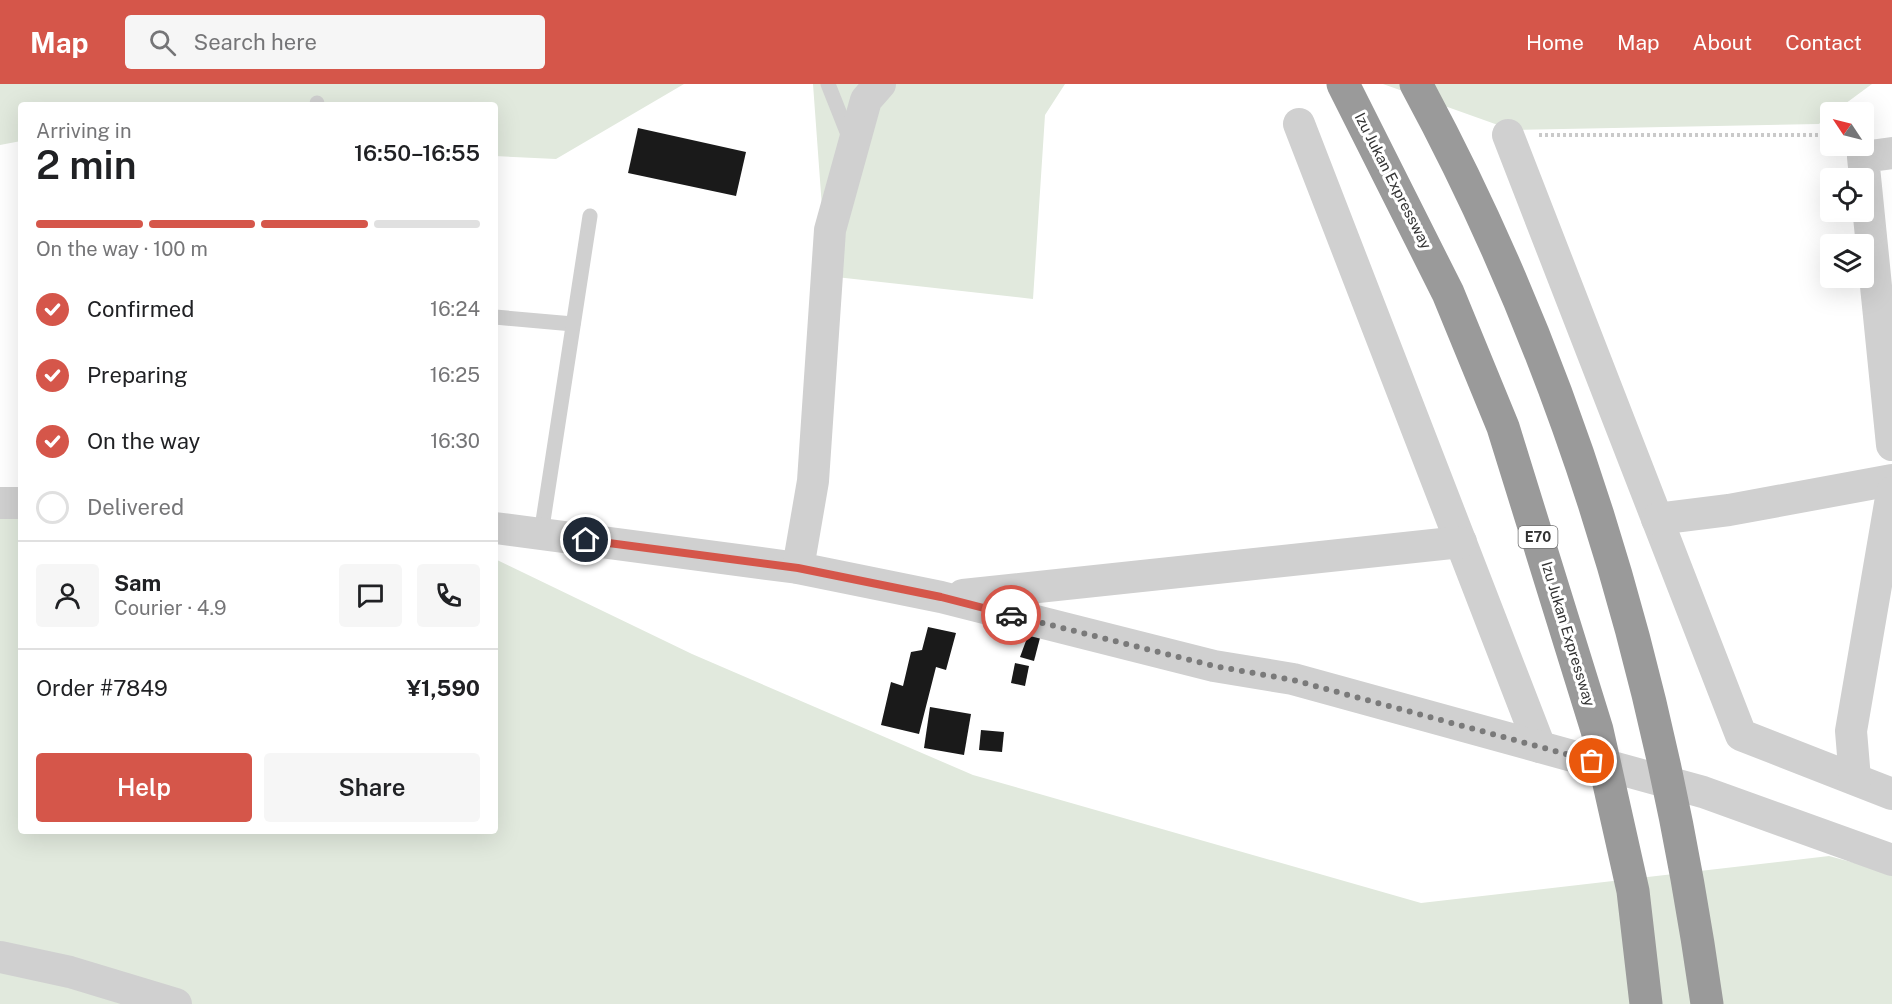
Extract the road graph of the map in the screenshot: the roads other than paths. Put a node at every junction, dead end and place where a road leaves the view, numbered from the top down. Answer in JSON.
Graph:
{"nodes":[{"id":1,"x":828,"y":84,"type":"edge"},
{"id":2,"x":880,"y":84,"type":"edge"},
{"id":3,"x":1419,"y":89,"type":"edge"},
{"id":4,"x":1347,"y":90,"type":"edge"},
{"id":5,"x":1299,"y":124,"type":"dead end"},
{"id":6,"x":1508,"y":135,"type":"road end"},
{"id":7,"x":853,"y":147,"type":"junction"},
{"id":8,"x":1892,"y":153,"type":"edge"},
{"id":9,"x":590,"y":216,"type":"dead end"},
{"id":10,"x":498,"y":317,"type":"edge"},
{"id":11,"x":573,"y":324,"type":"junction"},
{"id":12,"x":1892,"y":445,"type":"edge"},
{"id":13,"x":1892,"y":480,"type":"edge"},
{"id":14,"x":1892,"y":492,"type":"edge"},
{"id":15,"x":0,"y":503,"type":"edge"},
{"id":16,"x":18,"y":503,"type":"edge"},
{"id":17,"x":1657,"y":519,"type":"junction"},
{"id":18,"x":498,"y":528,"type":"edge"},
{"id":19,"x":541,"y":534,"type":"junction"},
{"id":20,"x":1461,"y":542,"type":"junction"},
{"id":21,"x":798,"y":568,"type":"junction"},
{"id":22,"x":941,"y":597,"type":"junction"},
{"id":23,"x":1540,"y":747,"type":"junction"},
{"id":24,"x":1855,"y":779,"type":"junction"},
{"id":25,"x":1892,"y":794,"type":"edge"},
{"id":26,"x":1892,"y":860,"type":"edge"},
{"id":27,"x":0,"y":957,"type":"edge"},
{"id":28,"x":176,"y":1004,"type":"edge"},
{"id":29,"x":1646,"y":1004,"type":"edge"},
{"id":30,"x":1707,"y":1004,"type":"edge"}],
"edges":[{"from":1,"to":7,"type":"lane"},
{"from":2,"to":7,"type":"street"},
{"from":3,"to":30,"type":"highway"},
{"from":4,"to":29,"type":"highway","name":"Izu Jukan Expressway","number":"E70"},
{"from":5,"to":20,"type":"street"},
{"from":6,"to":17,"type":"street"},
{"from":7,"to":21,"type":"street"},
{"from":8,"to":12,"type":"street"},
{"from":9,"to":11,"type":"lane"},
{"from":10,"to":11,"type":"lane"},
{"from":11,"to":19,"type":"lane"},
{"from":13,"to":17,"type":"street"},
{"from":14,"to":24,"type":"street"},
{"from":15,"to":16,"type":"street"},
{"from":17,"to":24,"type":"street"},
{"from":18,"to":19,"type":"street"},
{"from":19,"to":21,"type":"street"},
{"from":20,"to":22,"type":"street"},
{"from":20,"to":23,"type":"street"},
{"from":21,"to":22,"type":"street"},
{"from":22,"to":23,"type":"street"},
{"from":23,"to":26,"type":"street"},
{"from":24,"to":25,"type":"street"},
{"from":27,"to":28,"type":"street"}]}
